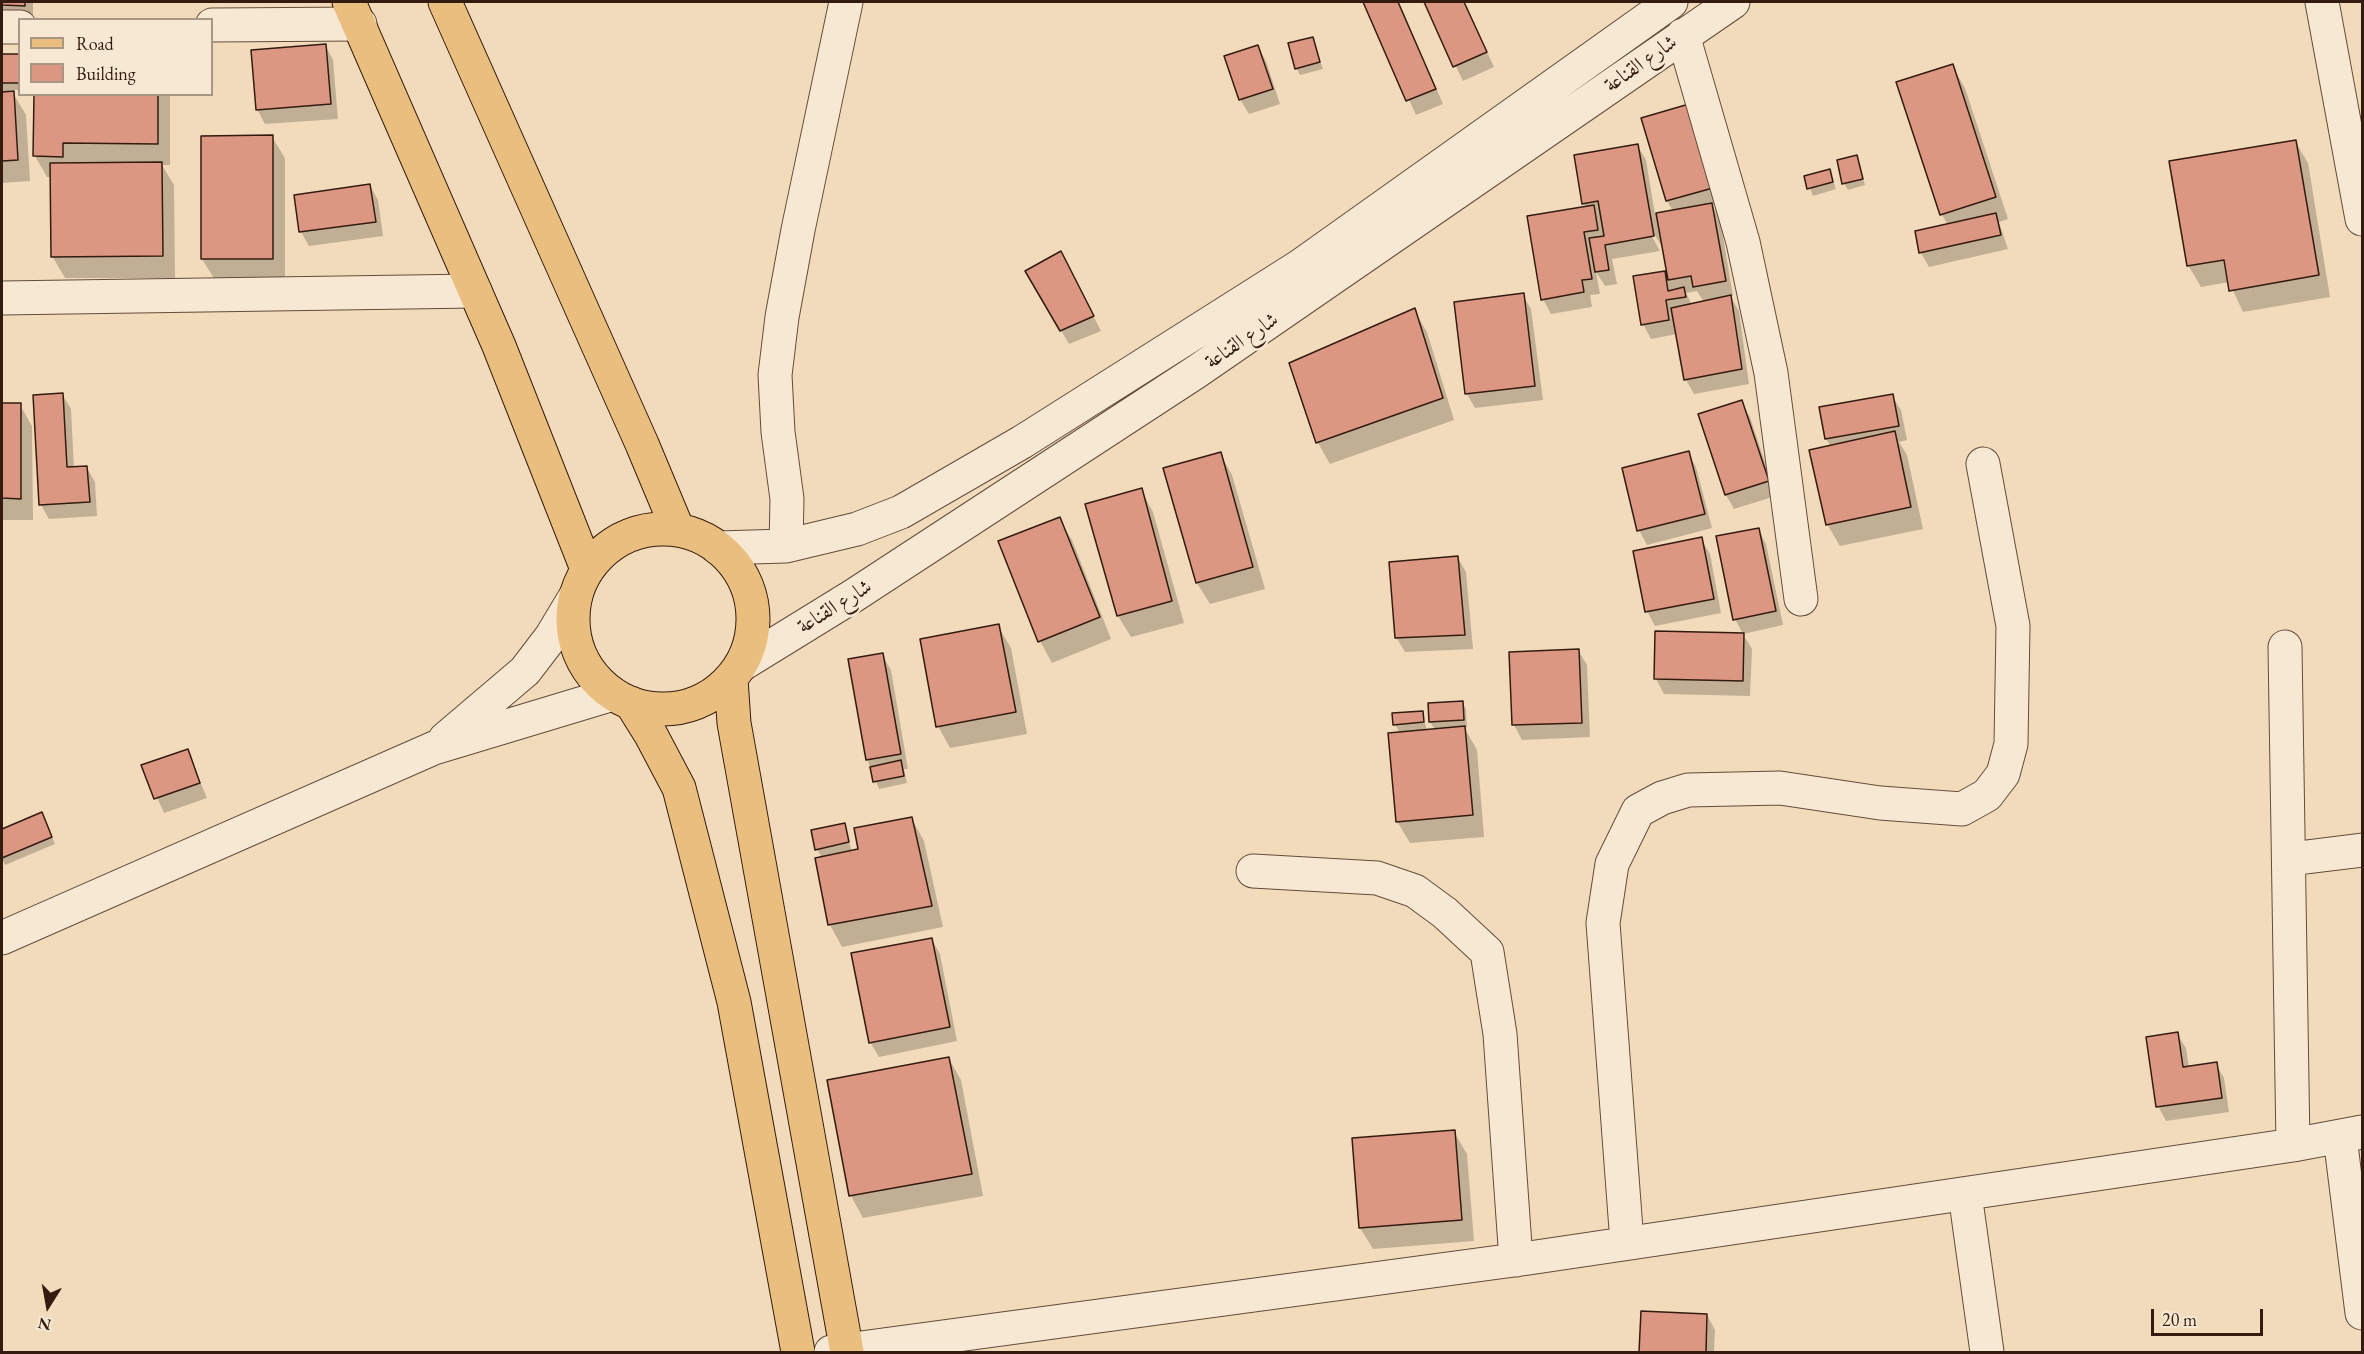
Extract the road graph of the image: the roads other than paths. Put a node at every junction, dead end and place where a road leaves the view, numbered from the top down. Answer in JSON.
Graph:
{"nodes":[{"id":1,"x":445,"y":2,"type":"edge"},
{"id":2,"x":846,"y":2,"type":"edge"},
{"id":3,"x":1671,"y":2,"type":"edge"},
{"id":4,"x":1732,"y":2,"type":"edge"},
{"id":5,"x":2322,"y":2,"type":"edge"},
{"id":6,"x":355,"y":13,"type":"edge"},
{"id":7,"x":1628,"y":15,"type":"edge"},
{"id":8,"x":213,"y":26,"type":"edge"},
{"id":9,"x":2,"y":27,"type":"edge"},
{"id":10,"x":18,"y":27,"type":"edge"},
{"id":11,"x":1683,"y":35,"type":"junction"},
{"id":12,"x":1503,"y":121,"type":"junction"},
{"id":13,"x":1521,"y":149,"type":"junction"},
{"id":14,"x":2362,"y":219,"type":"edge"},
{"id":15,"x":475,"y":291,"type":"junction"},
{"id":16,"x":2,"y":298,"type":"edge"},
{"id":17,"x":1022,"y":442,"type":"junction"},
{"id":18,"x":1983,"y":464,"type":"dead end"},
{"id":19,"x":1040,"y":474,"type":"junction"},
{"id":20,"x":678,"y":530,"type":"junction"},
{"id":21,"x":786,"y":546,"type":"junction"},
{"id":22,"x":718,"y":548,"type":"junction"},
{"id":23,"x":581,"y":583,"type":"junction"},
{"id":24,"x":1801,"y":599,"type":"dead end"},
{"id":25,"x":2285,"y":647,"type":"dead end"},
{"id":26,"x":736,"y":672,"type":"junction"},
{"id":27,"x":622,"y":699,"type":"junction"},
{"id":28,"x":434,"y":748,"type":"junction"},
{"id":29,"x":2362,"y":850,"type":"edge"},
{"id":30,"x":2290,"y":859,"type":"junction"},
{"id":31,"x":1253,"y":872,"type":"dead end"},
{"id":32,"x":2,"y":938,"type":"edge"},
{"id":33,"x":2351,"y":1135,"type":"edge"},
{"id":34,"x":2294,"y":1145,"type":"junction"},
{"id":35,"x":1965,"y":1194,"type":"junction"},
{"id":36,"x":1627,"y":1243,"type":"junction"},
{"id":37,"x":1516,"y":1260,"type":"junction"},
{"id":38,"x":2362,"y":1313,"type":"edge"},
{"id":39,"x":841,"y":1352,"type":"edge"},
{"id":40,"x":798,"y":1353,"type":"edge"},
{"id":41,"x":1987,"y":1353,"type":"edge"}],
"edges":[{"from":1,"to":20,"type":"main road"},
{"from":2,"to":21,"type":"street"},
{"from":3,"to":7,"type":"street","name":"شارع القناعة"},
{"from":4,"to":11,"type":"street","name":"شارع القناعة"},
{"from":5,"to":14,"type":"street"},
{"from":6,"to":8,"type":"street"},
{"from":6,"to":15,"type":"main road"},
{"from":7,"to":12,"type":"street","name":"شارع القناعة"},
{"from":9,"to":10,"type":"street"},
{"from":11,"to":13,"type":"street","name":"شارع القناعة"},
{"from":11,"to":24,"type":"street"},
{"from":12,"to":13,"type":"street"},
{"from":12,"to":17,"type":"street","name":"شارع القناعة"},
{"from":13,"to":19,"type":"street","name":"شارع القناعة"},
{"from":15,"to":16,"type":"street"},
{"from":15,"to":23,"type":"main road"},
{"from":17,"to":19,"type":"street"},
{"from":17,"to":21,"type":"street","name":"شارع القناعة"},
{"from":18,"to":36,"type":"street"},
{"from":19,"to":26,"type":"street","name":"شارع القناعة"},
{"from":20,"to":22,"type":"main road"},
{"from":20,"to":23,"type":"main road"},
{"from":21,"to":22,"type":"street","name":"شارع القناعة"},
{"from":22,"to":26,"type":"main road"},
{"from":23,"to":27,"type":"main road"},
{"from":23,"to":28,"type":"street"},
{"from":25,"to":30,"type":"street"},
{"from":26,"to":27,"type":"main road"},
{"from":26,"to":39,"type":"main road"},
{"from":27,"to":28,"type":"street"},
{"from":27,"to":40,"type":"main road"},
{"from":28,"to":32,"type":"street"},
{"from":29,"to":30,"type":"street"},
{"from":30,"to":34,"type":"street"},
{"from":31,"to":37,"type":"street"},
{"from":33,"to":34,"type":"street"},
{"from":33,"to":38,"type":"street"},
{"from":34,"to":35,"type":"street"},
{"from":35,"to":36,"type":"street"},
{"from":35,"to":41,"type":"street"},
{"from":36,"to":37,"type":"street"},
{"from":37,"to":39,"type":"street"}]}
